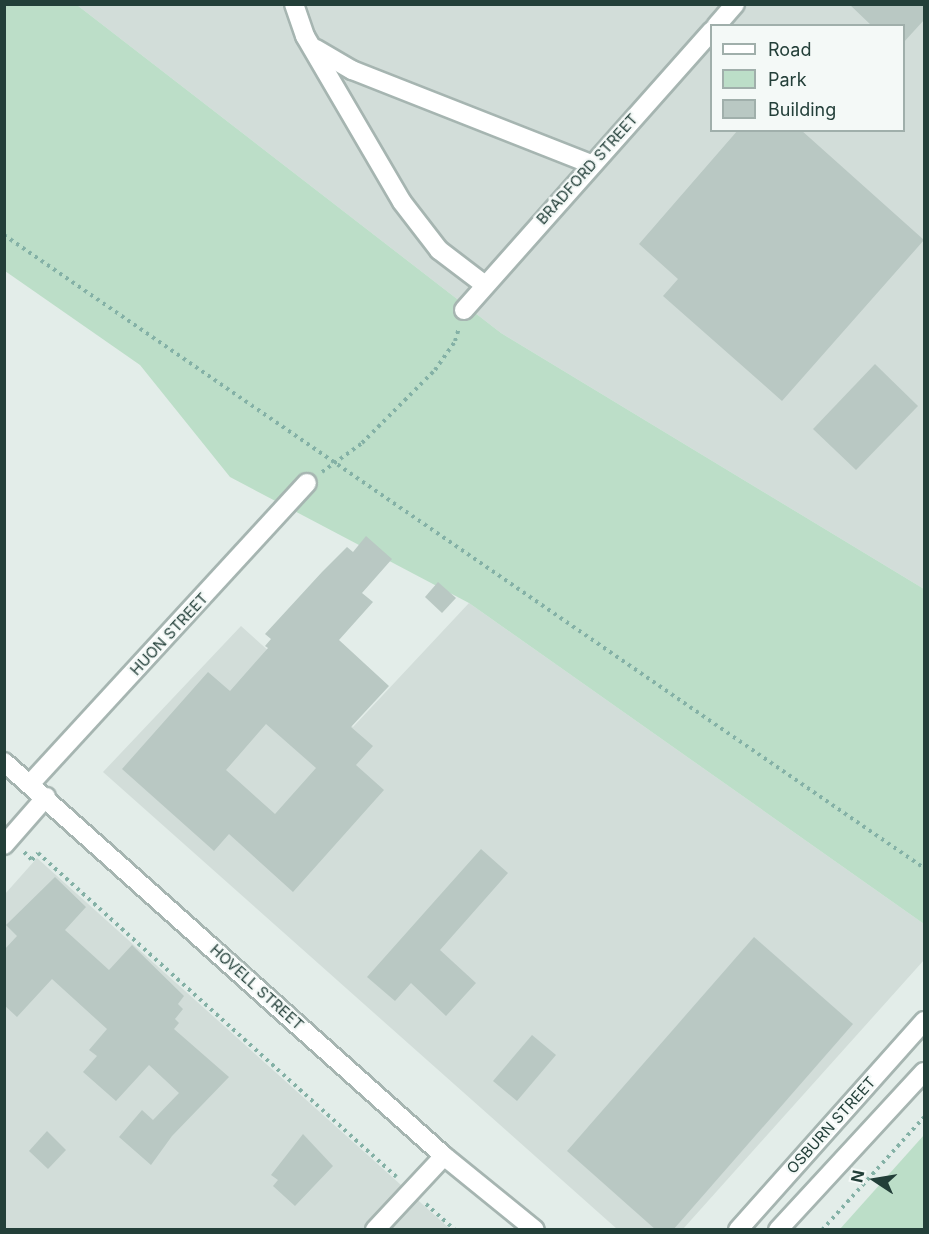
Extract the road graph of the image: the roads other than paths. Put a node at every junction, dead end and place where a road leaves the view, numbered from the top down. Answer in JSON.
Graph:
{"nodes":[{"id":1,"x":294,"y":4,"type":"edge"},
{"id":2,"x":735,"y":4,"type":"edge"},
{"id":3,"x":718,"y":24,"type":"edge"},
{"id":4,"x":710,"y":32,"type":"edge"},
{"id":5,"x":305,"y":36,"type":"junction"},
{"id":6,"x":591,"y":164,"type":"junction"},
{"id":7,"x":485,"y":285,"type":"junction"},
{"id":8,"x":464,"y":310,"type":"road end"},
{"id":9,"x":307,"y":483,"type":"dead end"},
{"id":10,"x":8,"y":771,"type":"edge"},
{"id":11,"x":30,"y":784,"type":"junction"},
{"id":12,"x":46,"y":797,"type":"junction"},
{"id":13,"x":7,"y":842,"type":"edge"},
{"id":14,"x":924,"y":1021,"type":"edge"},
{"id":15,"x":924,"y":1072,"type":"edge"},
{"id":16,"x":444,"y":1156,"type":"junction"},
{"id":17,"x":508,"y":1212,"type":"junction"},
{"id":18,"x":375,"y":1230,"type":"edge"},
{"id":19,"x":523,"y":1230,"type":"edge"},
{"id":20,"x":535,"y":1230,"type":"edge"},
{"id":21,"x":738,"y":1230,"type":"edge"},
{"id":22,"x":778,"y":1230,"type":"edge"}],
"edges":[{"from":1,"to":5,"type":"street"},
{"from":2,"to":3,"type":"street"},
{"from":4,"to":6,"type":"street","name":"BRADFORD STREET"},
{"from":5,"to":6,"type":"street"},
{"from":5,"to":7,"type":"street"},
{"from":6,"to":7,"type":"street","name":"BRADFORD STREET"},
{"from":7,"to":8,"type":"street","name":"BRADFORD STREET"},
{"from":9,"to":11,"type":"street","name":"HUON STREET"},
{"from":10,"to":11,"type":"street","name":"HOVELL STREET"},
{"from":11,"to":12,"type":"street","name":"HOVELL STREET"},
{"from":12,"to":13,"type":"street"},
{"from":12,"to":16,"type":"street","name":"HOVELL STREET"},
{"from":14,"to":21,"type":"street","name":"OSBURN STREET"},
{"from":15,"to":22,"type":"street"},
{"from":16,"to":17,"type":"street","name":"HOVELL STREET"},
{"from":16,"to":18,"type":"street"},
{"from":17,"to":19,"type":"street","name":"HOVELL STREET"},
{"from":17,"to":20,"type":"street","name":"HOVELL STREET"}]}
